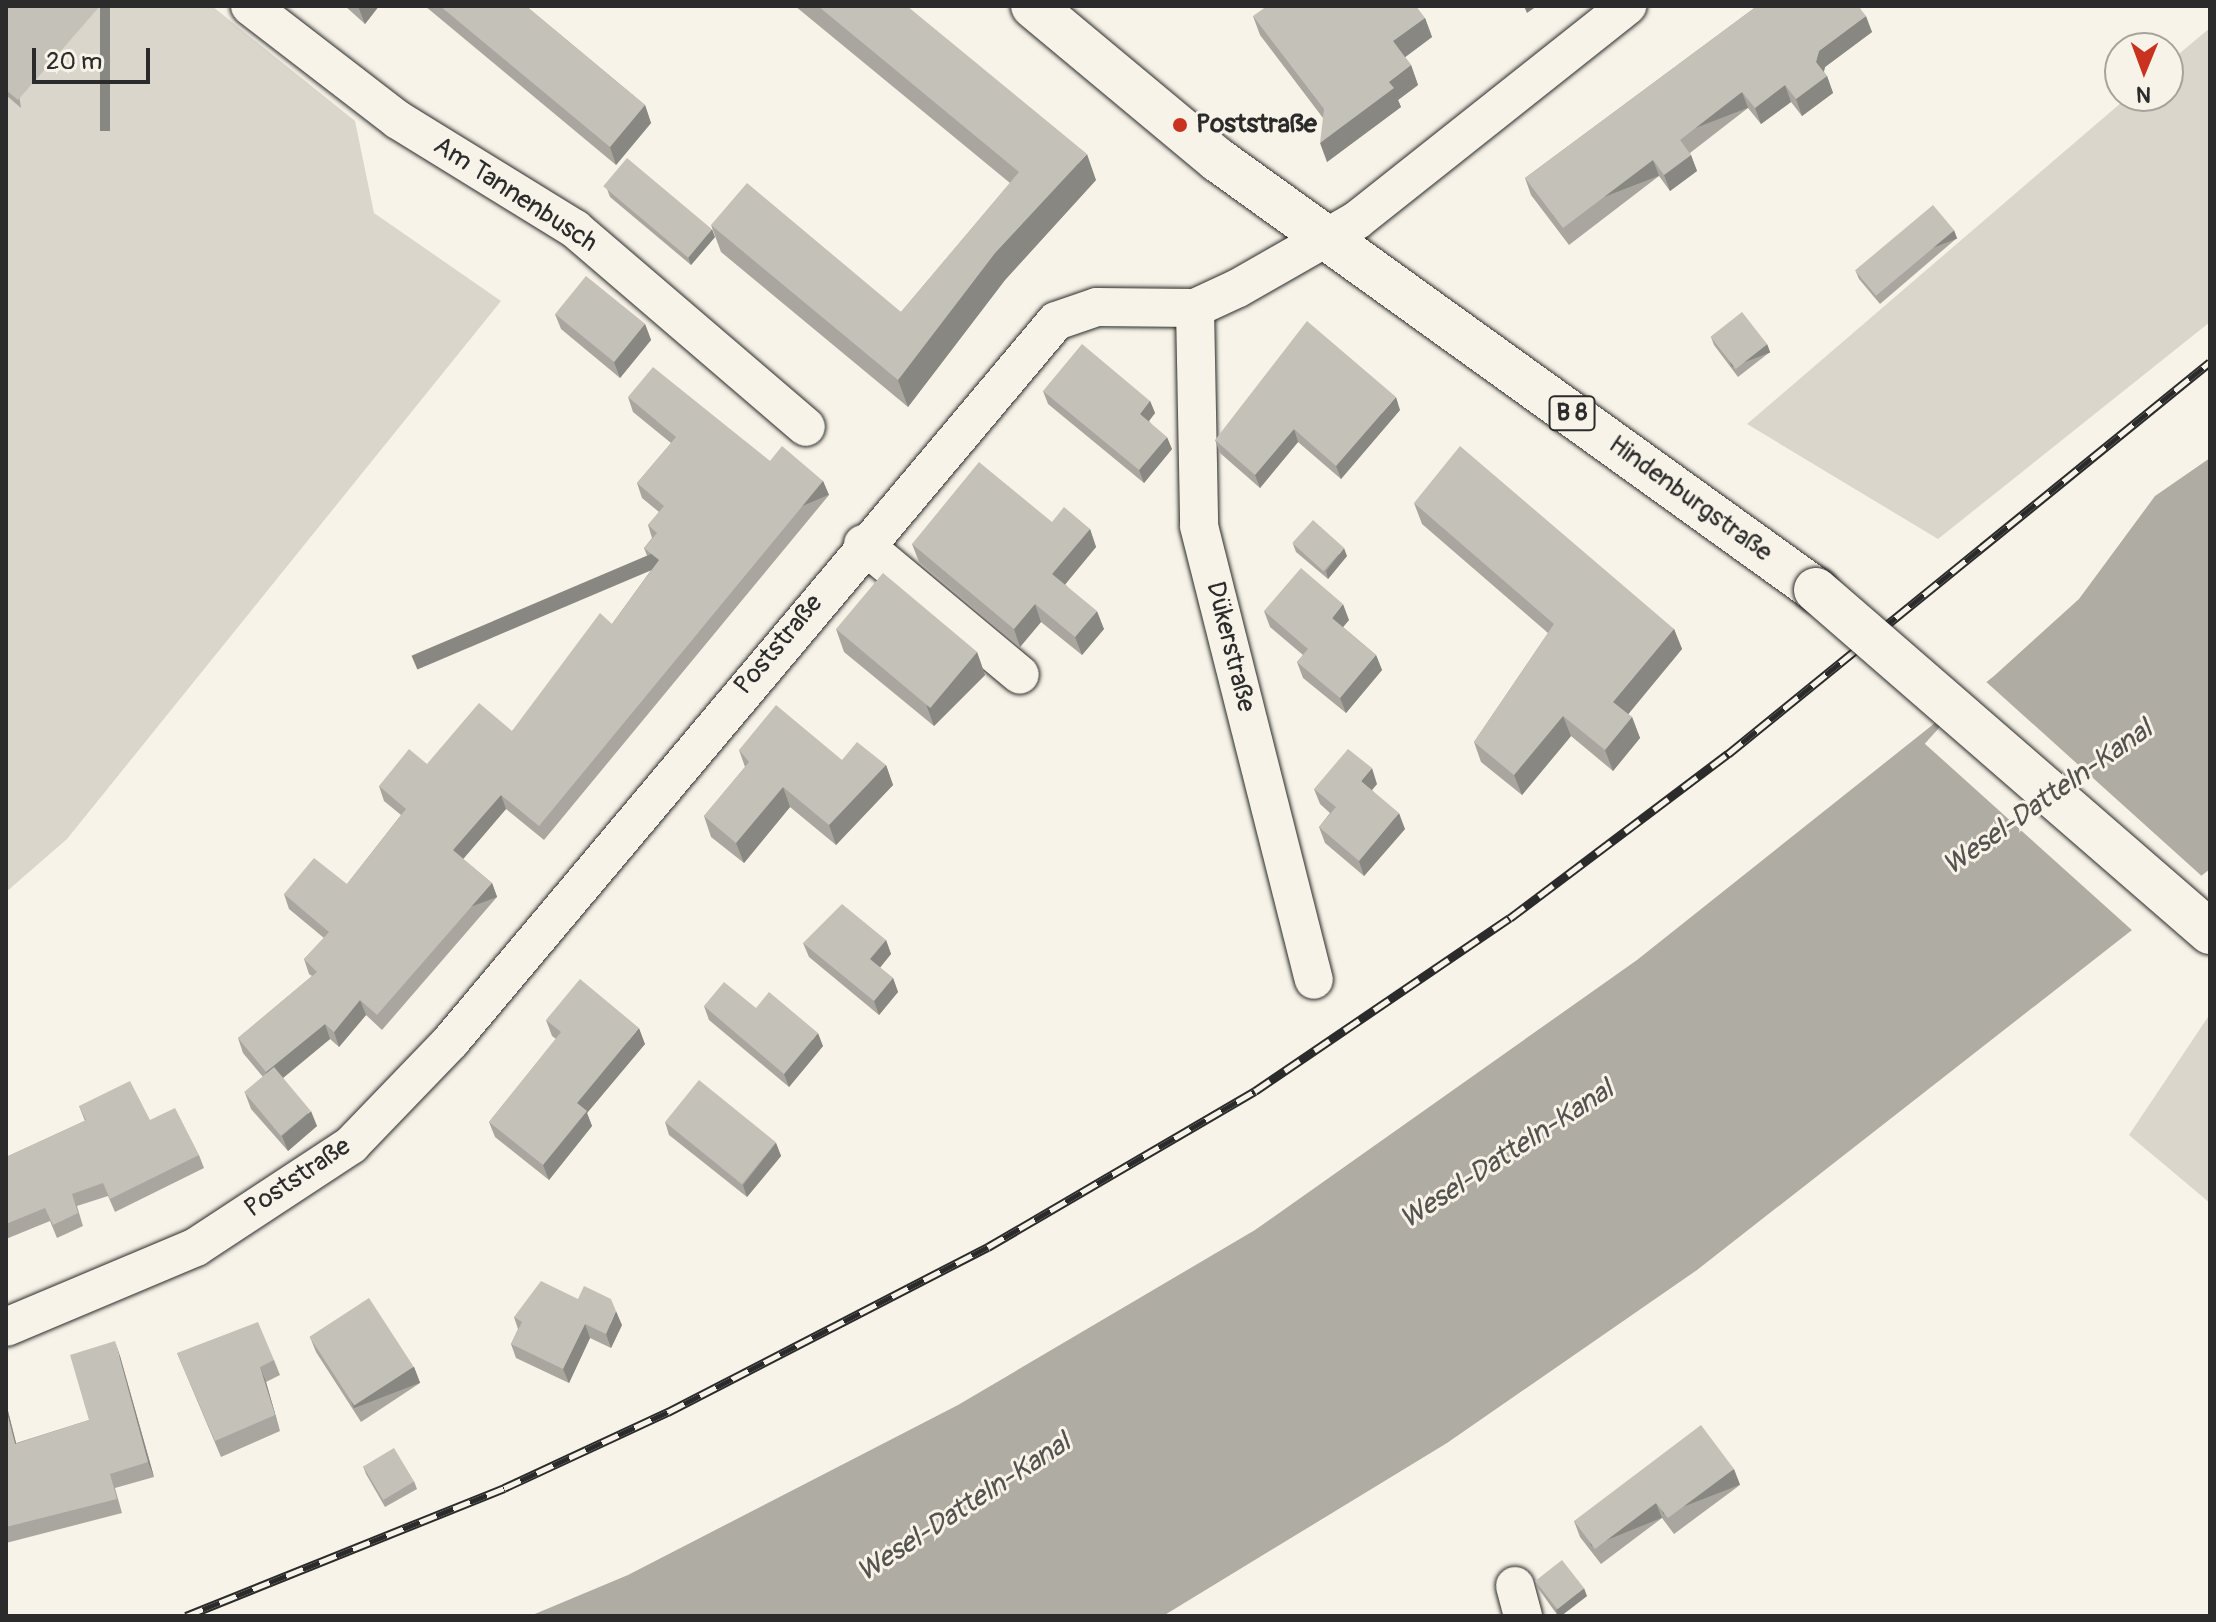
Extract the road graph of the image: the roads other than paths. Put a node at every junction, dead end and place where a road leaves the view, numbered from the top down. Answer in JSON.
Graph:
{"nodes":[{"id":1,"x":250,"y":6,"type":"edge"},
{"id":2,"x":1033,"y":6,"type":"edge"},
{"id":3,"x":1627,"y":6,"type":"edge"},
{"id":4,"x":1327,"y":236,"type":"junction"},
{"id":5,"x":1195,"y":308,"type":"junction"},
{"id":6,"x":806,"y":427,"type":"dead end"},
{"id":7,"x":863,"y":544,"type":"junction"},
{"id":8,"x":1020,"y":675,"type":"dead end"},
{"id":9,"x":2210,"y":932,"type":"edge"},
{"id":10,"x":1314,"y":980,"type":"dead end"},
{"id":11,"x":6,"y":1327,"type":"edge"}],
"edges":[{"from":1,"to":6,"type":"street","name":"Am Tannenbusch"},
{"from":2,"to":4,"type":"main road","name":"Hindenburgstraße","number":"B 8"},
{"from":3,"to":4,"type":"street","name":"Poststraße"},
{"from":4,"to":5,"type":"street","name":"Poststraße"},
{"from":4,"to":9,"type":"main road","name":"Hindenburgstraße","number":"B 8","bridge":true},
{"from":5,"to":7,"type":"street","name":"Poststraße"},
{"from":5,"to":10,"type":"street","name":"Dükerstraße"},
{"from":7,"to":8,"type":"street"},
{"from":7,"to":11,"type":"street","name":"Poststraße"}]}
